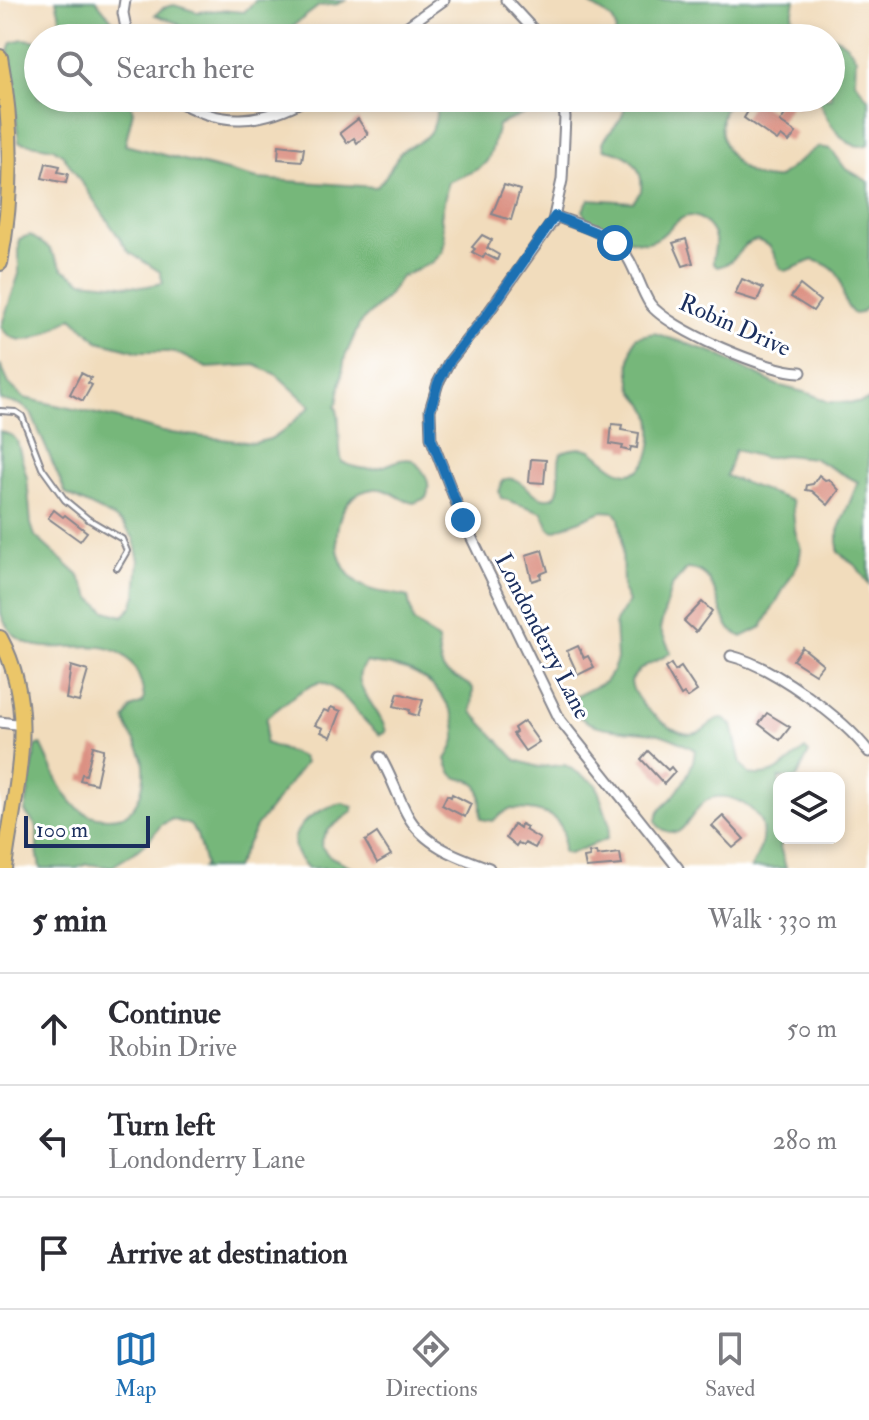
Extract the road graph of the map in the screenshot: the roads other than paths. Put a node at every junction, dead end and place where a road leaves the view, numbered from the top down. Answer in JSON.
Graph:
{"nodes":[{"id":1,"x":125,"y":0,"type":"edge"},
{"id":2,"x":444,"y":0,"type":"edge"},
{"id":3,"x":506,"y":0,"type":"edge"},
{"id":4,"x":125,"y":24,"type":"edge"},
{"id":5,"x":411,"y":24,"type":"edge"},
{"id":6,"x":528,"y":24,"type":"edge"},
{"id":7,"x":0,"y":57,"type":"edge"},
{"id":8,"x":201,"y":112,"type":"edge"},
{"id":9,"x":278,"y":112,"type":"edge"},
{"id":10,"x":564,"y":112,"type":"edge"},
{"id":11,"x":555,"y":216,"type":"junction"},
{"id":12,"x":0,"y":263,"type":"edge"},
{"id":13,"x":801,"y":372,"type":"dead end"},
{"id":14,"x":0,"y":411,"type":"edge"},
{"id":15,"x":117,"y":568,"type":"dead end"},
{"id":16,"x":0,"y":638,"type":"edge"},
{"id":17,"x":731,"y":656,"type":"dead end"},
{"id":18,"x":0,"y":722,"type":"edge"},
{"id":19,"x":23,"y":725,"type":"junction"},
{"id":20,"x":869,"y":752,"type":"edge"},
{"id":21,"x":380,"y":757,"type":"dead end"},
{"id":22,"x":674,"y":867,"type":"edge"},
{"id":23,"x":4,"y":868,"type":"edge"},
{"id":24,"x":489,"y":868,"type":"edge"}],
"edges":[{"from":1,"to":4,"type":"street"},
{"from":2,"to":5,"type":"street"},
{"from":3,"to":6,"type":"street"},
{"from":7,"to":12,"type":"main road"},
{"from":8,"to":9,"type":"street"},
{"from":10,"to":11,"type":"street","name":"Londonderry Lane"},
{"from":11,"to":13,"type":"street","name":"Robin Drive"},
{"from":11,"to":22,"type":"street","name":"Londonderry Lane"},
{"from":14,"to":15,"type":"lane"},
{"from":16,"to":19,"type":"main road"},
{"from":17,"to":20,"type":"street"},
{"from":18,"to":19,"type":"street"},
{"from":19,"to":23,"type":"main road"},
{"from":21,"to":24,"type":"street"}]}
